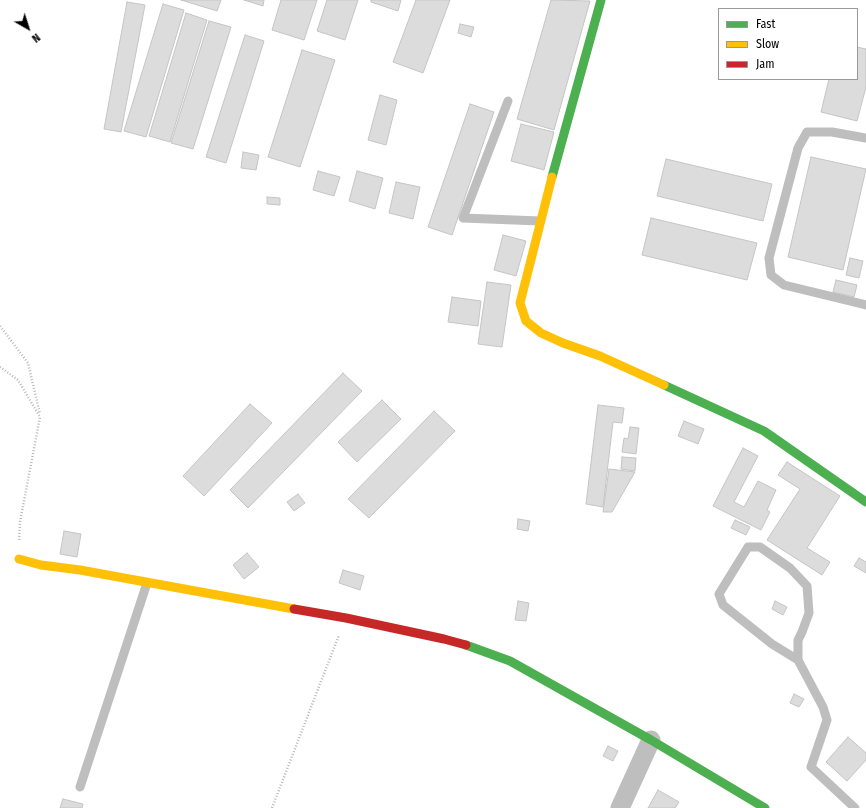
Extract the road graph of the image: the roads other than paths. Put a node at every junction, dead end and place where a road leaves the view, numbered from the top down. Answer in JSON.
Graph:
{"nodes":[{"id":1,"x":601,"y":0,"type":"edge"},
{"id":2,"x":508,"y":101,"type":"dead end"},
{"id":3,"x":866,"y":138,"type":"edge"},
{"id":4,"x":540,"y":221,"type":"junction"},
{"id":5,"x":866,"y":305,"type":"edge"},
{"id":6,"x":866,"y":502,"type":"edge"},
{"id":7,"x":19,"y":559,"type":"road end"},
{"id":8,"x":147,"y":583,"type":"junction"},
{"id":9,"x":798,"y":660,"type":"junction"},
{"id":10,"x":651,"y":740,"type":"junction"},
{"id":11,"x":80,"y":787,"type":"dead end"},
{"id":12,"x":620,"y":808,"type":"edge"},
{"id":13,"x":765,"y":808,"type":"edge"},
{"id":14,"x":855,"y":808,"type":"edge"}],
"edges":[{"from":1,"to":4,"type":"street"},
{"from":2,"to":4,"type":"lane"},
{"from":3,"to":5,"type":"lane"},
{"from":4,"to":6,"type":"street"},
{"from":7,"to":8,"type":"street"},
{"from":8,"to":10,"type":"street"},
{"from":8,"to":11,"type":"lane"},
{"from":9,"to":9,"type":"lane"},
{"from":9,"to":14,"type":"lane"},
{"from":10,"to":12,"type":"street"},
{"from":10,"to":13,"type":"street"}]}
